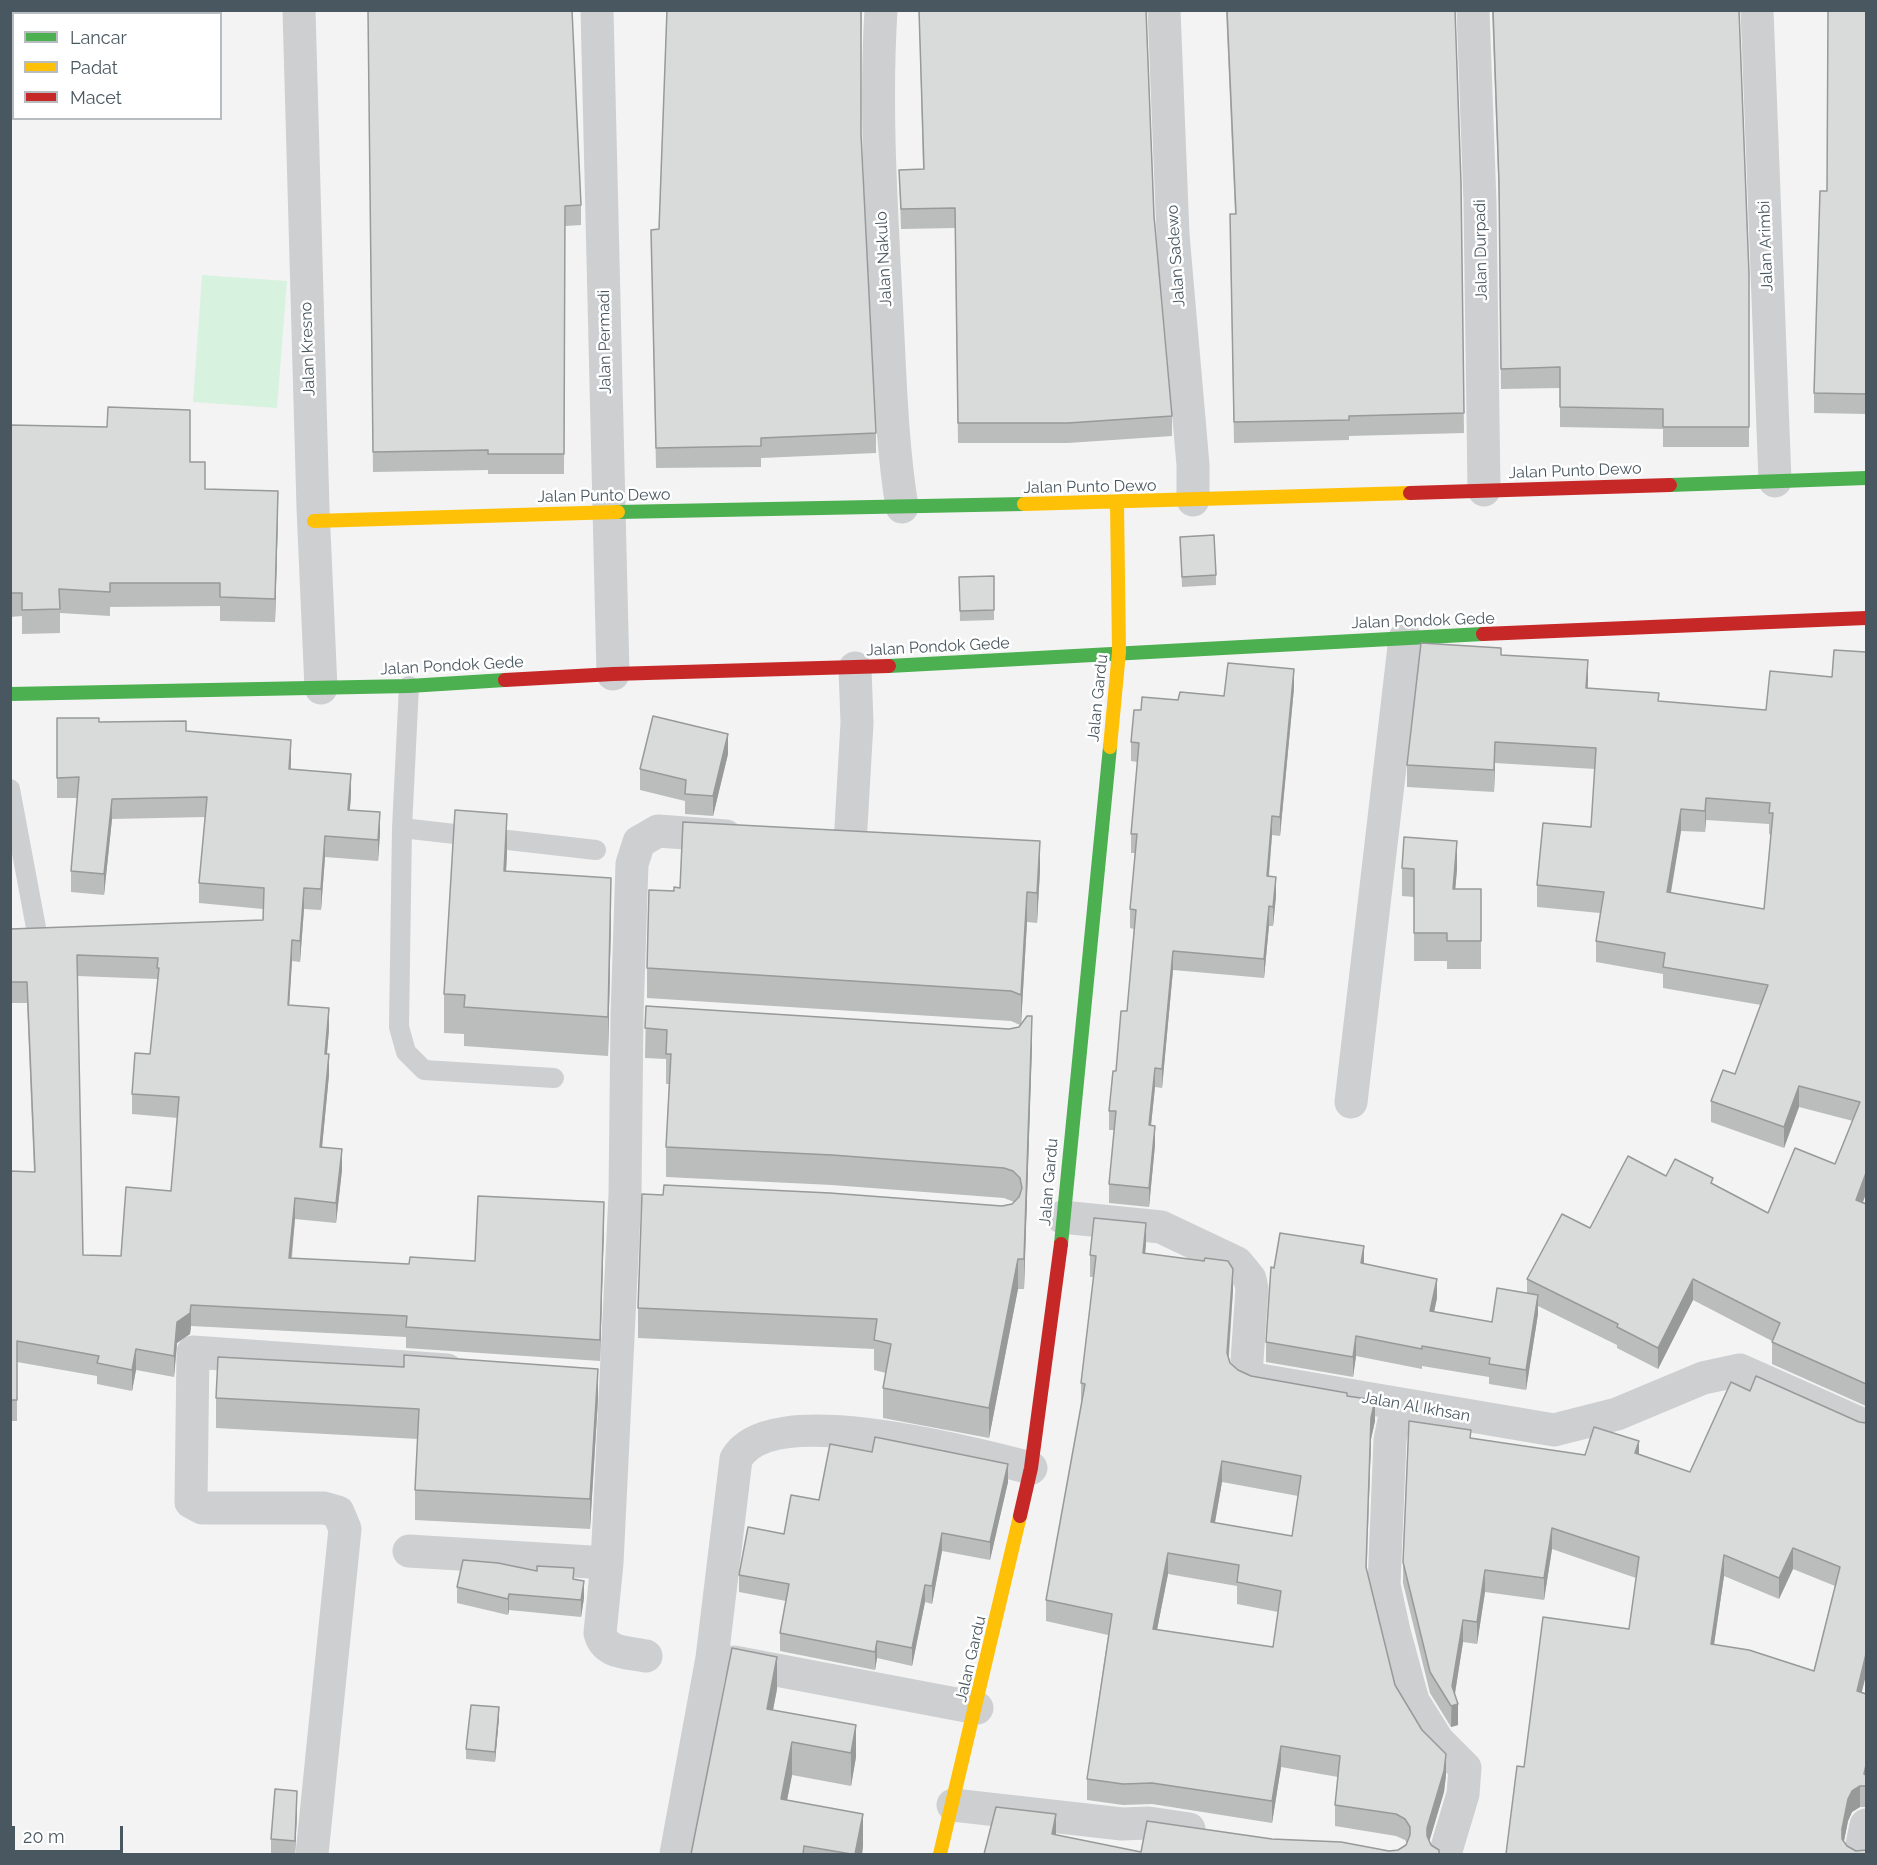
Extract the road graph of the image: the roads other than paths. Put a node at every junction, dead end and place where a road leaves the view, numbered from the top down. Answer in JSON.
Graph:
{"nodes":[{"id":1,"x":299,"y":10,"type":"edge"},
{"id":2,"x":597,"y":10,"type":"edge"},
{"id":3,"x":881,"y":10,"type":"edge"},
{"id":4,"x":1164,"y":10,"type":"edge"},
{"id":5,"x":1473,"y":10,"type":"edge"},
{"id":6,"x":1757,"y":10,"type":"edge"},
{"id":7,"x":1866,"y":478,"type":"edge"},
{"id":8,"x":1775,"y":481,"type":"junction"},
{"id":9,"x":1484,"y":490,"type":"junction"},
{"id":10,"x":1193,"y":501,"type":"junction"},
{"id":11,"x":1117,"y":502,"type":"junction"},
{"id":12,"x":902,"y":507,"type":"junction"},
{"id":13,"x":609,"y":512,"type":"junction"},
{"id":14,"x":314,"y":521,"type":"junction"},
{"id":15,"x":1866,"y":618,"type":"edge"},
{"id":16,"x":1405,"y":638,"type":"junction"},
{"id":17,"x":1119,"y":652,"type":"junction"},
{"id":18,"x":855,"y":668,"type":"junction"},
{"id":19,"x":613,"y":674,"type":"junction"},
{"id":20,"x":409,"y":686,"type":"junction"},
{"id":21,"x":321,"y":688,"type":"junction"},
{"id":22,"x":10,"y":694,"type":"edge"},
{"id":23,"x":10,"y":789,"type":"edge"},
{"id":24,"x":402,"y":828,"type":"junction"},
{"id":25,"x":759,"y":838,"type":"edge"},
{"id":26,"x":816,"y":842,"type":"edge"},
{"id":27,"x":850,"y":844,"type":"junction"},
{"id":28,"x":884,"y":844,"type":"edge"},
{"id":29,"x":596,"y":850,"type":"dead end"},
{"id":30,"x":37,"y":933,"type":"edge"},
{"id":31,"x":627,"y":1016,"type":"junction"},
{"id":32,"x":662,"y":1018,"type":"edge"},
{"id":33,"x":554,"y":1078,"type":"dead end"},
{"id":34,"x":1351,"y":1102,"type":"dead end"},
{"id":35,"x":625,"y":1194,"type":"junction"},
{"id":36,"x":660,"y":1196,"type":"edge"},
{"id":37,"x":1062,"y":1217,"type":"junction"},
{"id":38,"x":475,"y":1372,"type":"edge"},
{"id":39,"x":581,"y":1379,"type":"edge"},
{"id":40,"x":616,"y":1381,"type":"junction"},
{"id":41,"x":1397,"y":1404,"type":"junction"},
{"id":42,"x":1866,"y":1425,"type":"edge"},
{"id":43,"x":1031,"y":1468,"type":"junction"},
{"id":44,"x":409,"y":1551,"type":"dead end"},
{"id":45,"x":607,"y":1563,"type":"junction"},
{"id":46,"x":646,"y":1656,"type":"dead end"},
{"id":47,"x":712,"y":1658,"type":"junction"},
{"id":48,"x":977,"y":1708,"type":"junction"},
{"id":49,"x":953,"y":1805,"type":"junction"},
{"id":50,"x":1866,"y":1825,"type":"edge"},
{"id":51,"x":1218,"y":1834,"type":"edge"},
{"id":52,"x":312,"y":1854,"type":"edge"},
{"id":53,"x":676,"y":1854,"type":"edge"},
{"id":54,"x":940,"y":1854,"type":"edge"},
{"id":55,"x":1445,"y":1854,"type":"edge"},
{"id":56,"x":1860,"y":1854,"type":"edge"}],
"edges":[{"from":1,"to":14,"type":"street","name":"Jalan Kresno"},
{"from":2,"to":13,"type":"street","name":"Jalan Permadi"},
{"from":3,"to":12,"type":"street","name":"Jalan Nakulo"},
{"from":4,"to":10,"type":"street","name":"Jalan Sadewo"},
{"from":5,"to":9,"type":"street","name":"Jalan Durpadi"},
{"from":6,"to":8,"type":"street","name":"Jalan Arimbi"},
{"from":7,"to":8,"type":"street","name":"Jalan Punto Dewo"},
{"from":8,"to":9,"type":"street","name":"Jalan Punto Dewo"},
{"from":9,"to":10,"type":"street","name":"Jalan Punto Dewo"},
{"from":10,"to":11,"type":"street","name":"Jalan Punto Dewo"},
{"from":11,"to":12,"type":"street","name":"Jalan Punto Dewo"},
{"from":11,"to":17,"type":"street","name":"Jalan Gardu"},
{"from":12,"to":13,"type":"street","name":"Jalan Punto Dewo"},
{"from":13,"to":14,"type":"street","name":"Jalan Punto Dewo"},
{"from":13,"to":19,"type":"street","name":"Jalan Permadi"},
{"from":14,"to":21,"type":"street","name":"Jalan Kresno"},
{"from":15,"to":16,"type":"street","name":"Jalan Pondok Gede"},
{"from":16,"to":17,"type":"street","name":"Jalan Pondok Gede"},
{"from":16,"to":34,"type":"street"},
{"from":17,"to":18,"type":"street","name":"Jalan Pondok Gede"},
{"from":17,"to":37,"type":"street","name":"Jalan Gardu"},
{"from":18,"to":19,"type":"street","name":"Jalan Pondok Gede"},
{"from":18,"to":27,"type":"street"},
{"from":19,"to":20,"type":"street","name":"Jalan Pondok Gede"},
{"from":20,"to":21,"type":"street","name":"Jalan Pondok Gede"},
{"from":20,"to":24,"type":"lane"},
{"from":21,"to":22,"type":"street","name":"Jalan Pondok Gede"},
{"from":23,"to":30,"type":"lane"},
{"from":24,"to":29,"type":"lane"},
{"from":24,"to":33,"type":"lane"},
{"from":25,"to":31,"type":"street"},
{"from":26,"to":27,"type":"street"},
{"from":27,"to":28,"type":"street"},
{"from":31,"to":32,"type":"street"},
{"from":31,"to":35,"type":"street"},
{"from":35,"to":36,"type":"street"},
{"from":35,"to":40,"type":"street"},
{"from":37,"to":41,"type":"street","name":"Jalan Al Ikhsan"},
{"from":37,"to":43,"type":"street","name":"Jalan Gardu"},
{"from":38,"to":52,"type":"street"},
{"from":39,"to":40,"type":"street"},
{"from":40,"to":45,"type":"street"},
{"from":41,"to":42,"type":"street","name":"Jalan Al Ikhsan"},
{"from":41,"to":55,"type":"street"},
{"from":43,"to":47,"type":"street"},
{"from":43,"to":48,"type":"street","name":"Jalan Gardu"},
{"from":44,"to":45,"type":"street"},
{"from":45,"to":46,"type":"street"},
{"from":47,"to":48,"type":"street"},
{"from":47,"to":53,"type":"street"},
{"from":48,"to":49,"type":"street","name":"Jalan Gardu"},
{"from":49,"to":51,"type":"street"},
{"from":49,"to":54,"type":"street","name":"Jalan Gardu"},
{"from":50,"to":56,"type":"street"}]}
